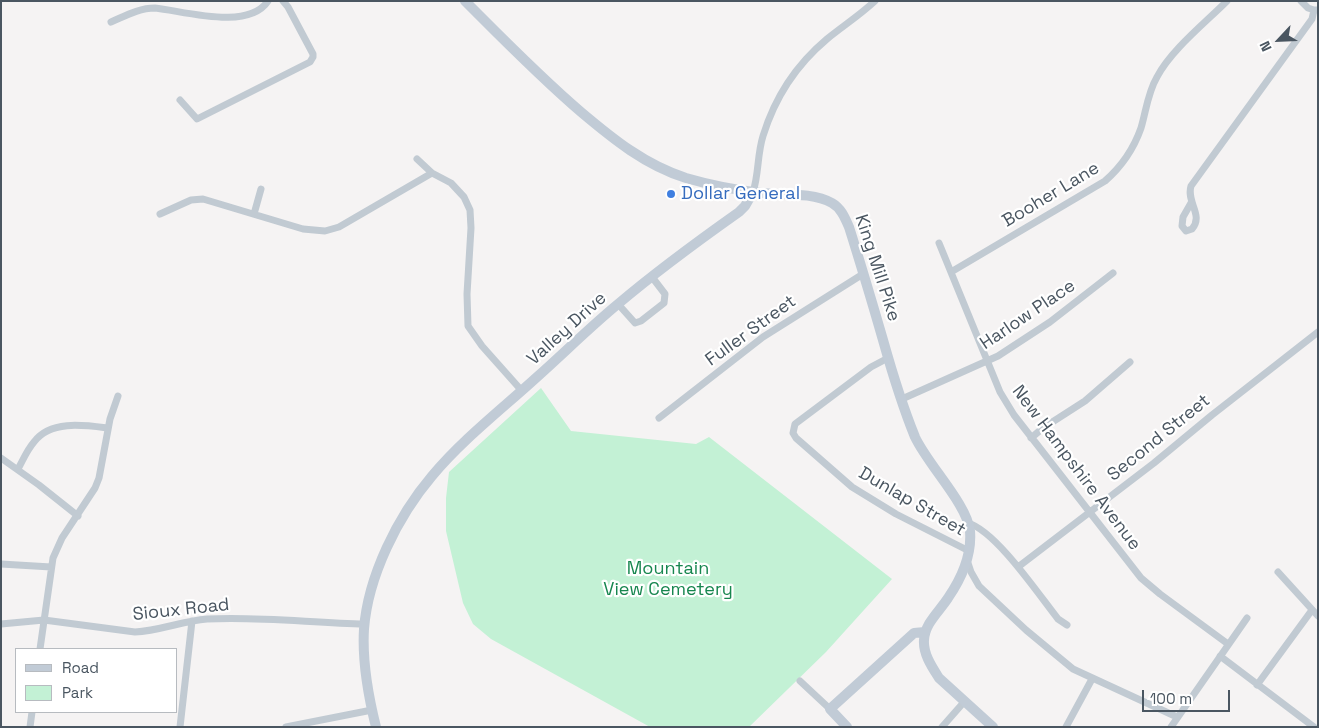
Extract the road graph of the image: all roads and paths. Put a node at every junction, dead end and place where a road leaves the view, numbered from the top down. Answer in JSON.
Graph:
{"nodes":[{"id":1,"x":268,"y":1,"type":"edge"},
{"id":2,"x":283,"y":1,"type":"edge"},
{"id":3,"x":465,"y":1,"type":"edge"},
{"id":4,"x":875,"y":1,"type":"edge"},
{"id":5,"x":1227,"y":1,"type":"edge"},
{"id":6,"x":1301,"y":1,"type":"edge"},
{"id":7,"x":1316,"y":10,"type":"edge"},
{"id":8,"x":111,"y":22,"type":"dead end"},
{"id":9,"x":180,"y":100,"type":"dead end"},
{"id":10,"x":417,"y":159,"type":"dead end"},
{"id":11,"x":432,"y":173,"type":"junction"},
{"id":12,"x":261,"y":189,"type":"dead end"},
{"id":13,"x":753,"y":192,"type":"junction"},
{"id":14,"x":1191,"y":203,"type":"dead end"},
{"id":15,"x":160,"y":214,"type":"dead end"},
{"id":16,"x":254,"y":214,"type":"junction"},
{"id":17,"x":939,"y":242,"type":"dead end"},
{"id":18,"x":951,"y":272,"type":"junction"},
{"id":19,"x":1113,"y":273,"type":"dead end"},
{"id":20,"x":864,"y":274,"type":"junction"},
{"id":21,"x":652,"y":277,"type":"junction"},
{"id":22,"x":618,"y":304,"type":"junction"},
{"id":23,"x":1318,"y":332,"type":"edge"},
{"id":24,"x":888,"y":358,"type":"junction"},
{"id":25,"x":987,"y":362,"type":"junction"},
{"id":26,"x":1130,"y":362,"type":"dead end"},
{"id":27,"x":522,"y":391,"type":"junction"},
{"id":28,"x":118,"y":396,"type":"dead end"},
{"id":29,"x":902,"y":400,"type":"junction"},
{"id":30,"x":659,"y":418,"type":"dead end"},
{"id":31,"x":107,"y":428,"type":"junction"},
{"id":32,"x":1031,"y":438,"type":"junction"},
{"id":33,"x":1,"y":458,"type":"edge"},
{"id":34,"x":18,"y":469,"type":"junction"},
{"id":35,"x":1090,"y":512,"type":"junction"},
{"id":36,"x":78,"y":516,"type":"junction"},
{"id":37,"x":968,"y":523,"type":"junction"},
{"id":38,"x":968,"y":555,"type":"junction"},
{"id":39,"x":1,"y":564,"type":"edge"},
{"id":40,"x":51,"y":567,"type":"junction"},
{"id":41,"x":1018,"y":567,"type":"junction"},
{"id":42,"x":1278,"y":572,"type":"dead end"},
{"id":43,"x":1312,"y":610,"type":"junction"},
{"id":44,"x":1318,"y":616,"type":"edge"},
{"id":45,"x":1247,"y":618,"type":"dead end"},
{"id":46,"x":44,"y":620,"type":"junction"},
{"id":47,"x":192,"y":621,"type":"junction"},
{"id":48,"x":1,"y":624,"type":"edge"},
{"id":49,"x":364,"y":624,"type":"junction"},
{"id":50,"x":1067,"y":625,"type":"dead end"},
{"id":51,"x":925,"y":632,"type":"junction"},
{"id":52,"x":1228,"y":644,"type":"junction"},
{"id":53,"x":40,"y":648,"type":"edge"},
{"id":54,"x":1220,"y":656,"type":"junction"},
{"id":55,"x":1092,"y":679,"type":"junction"},
{"id":56,"x":800,"y":681,"type":"dead end"},
{"id":57,"x":1257,"y":685,"type":"junction"},
{"id":58,"x":964,"y":702,"type":"junction"},
{"id":59,"x":830,"y":709,"type":"junction"},
{"id":60,"x":372,"y":710,"type":"junction"},
{"id":61,"x":32,"y":713,"type":"edge"},
{"id":62,"x":1177,"y":717,"type":"junction"},
{"id":63,"x":30,"y":727,"type":"edge"},
{"id":64,"x":180,"y":727,"type":"edge"},
{"id":65,"x":286,"y":727,"type":"edge"},
{"id":66,"x":376,"y":727,"type":"edge"},
{"id":67,"x":847,"y":727,"type":"edge"},
{"id":68,"x":942,"y":727,"type":"edge"},
{"id":69,"x":992,"y":727,"type":"edge"},
{"id":70,"x":1066,"y":727,"type":"edge"},
{"id":71,"x":1172,"y":727,"type":"edge"},
{"id":72,"x":1314,"y":727,"type":"edge"}],
"edges":[{"from":1,"to":8,"type":"street"},
{"from":2,"to":9,"type":"street"},
{"from":3,"to":13,"type":"main road","name":"King Mill Pike"},
{"from":4,"to":13,"type":"street","name":"Valley Drive"},
{"from":5,"to":18,"type":"street","name":"Booher Lane"},
{"from":6,"to":7,"type":"street"},
{"from":7,"to":14,"type":"street"},
{"from":10,"to":11,"type":"street"},
{"from":11,"to":16,"type":"street"},
{"from":11,"to":27,"type":"street"},
{"from":12,"to":16,"type":"street"},
{"from":13,"to":20,"type":"main road","name":"King Mill Pike"},
{"from":13,"to":21,"type":"main road","name":"Valley Drive"},
{"from":15,"to":16,"type":"street"},
{"from":17,"to":18,"type":"street","name":"New Hampshire Avenue"},
{"from":18,"to":25,"type":"street","name":"New Hampshire Avenue"},
{"from":19,"to":25,"type":"street","name":"Harlow Place"},
{"from":20,"to":24,"type":"main road","name":"King Mill Pike"},
{"from":20,"to":30,"type":"street","name":"Fuller Street"},
{"from":21,"to":22,"type":"main road","name":"Valley Drive"},
{"from":21,"to":22,"type":"street"},
{"from":22,"to":27,"type":"main road","name":"Valley Drive"},
{"from":23,"to":35,"type":"street","name":"Second Street"},
{"from":24,"to":29,"type":"main road","name":"King Mill Pike"},
{"from":24,"to":38,"type":"street","name":"Dunlap Street"},
{"from":25,"to":29,"type":"street","name":"Harlow Place"},
{"from":25,"to":32,"type":"street","name":"New Hampshire Avenue"},
{"from":26,"to":32,"type":"street"},
{"from":27,"to":49,"type":"main road","name":"Valley Drive"},
{"from":28,"to":31,"type":"street"},
{"from":29,"to":37,"type":"main road","name":"King Mill Pike"},
{"from":31,"to":34,"type":"street"},
{"from":31,"to":36,"type":"street"},
{"from":32,"to":35,"type":"street","name":"New Hampshire Avenue"},
{"from":33,"to":34,"type":"street"},
{"from":34,"to":36,"type":"street"},
{"from":35,"to":41,"type":"street","name":"Second Street"},
{"from":35,"to":52,"type":"street","name":"New Hampshire Avenue"},
{"from":36,"to":40,"type":"street"},
{"from":37,"to":38,"type":"main road","name":"King Mill Pike"},
{"from":37,"to":41,"type":"street"},
{"from":38,"to":51,"type":"main road"},
{"from":38,"to":55,"type":"street"},
{"from":39,"to":40,"type":"street"},
{"from":40,"to":46,"type":"street"},
{"from":41,"to":50,"type":"street"},
{"from":42,"to":43,"type":"street"},
{"from":43,"to":44,"type":"street"},
{"from":43,"to":57,"type":"street"},
{"from":45,"to":52,"type":"street"},
{"from":46,"to":47,"type":"street","name":"Sioux Road"},
{"from":46,"to":48,"type":"street","name":"Sioux Road"},
{"from":46,"to":53,"type":"street"},
{"from":47,"to":49,"type":"street","name":"Sioux Road"},
{"from":47,"to":64,"type":"street"},
{"from":49,"to":60,"type":"main road","name":"Valley Drive"},
{"from":51,"to":58,"type":"main road"},
{"from":51,"to":59,"type":"main road"},
{"from":52,"to":54,"type":"street"},
{"from":54,"to":57,"type":"street"},
{"from":54,"to":62,"type":"street"},
{"from":55,"to":62,"type":"street"},
{"from":55,"to":70,"type":"street"},
{"from":56,"to":59,"type":"street"},
{"from":57,"to":72,"type":"street"},
{"from":58,"to":68,"type":"street"},
{"from":58,"to":69,"type":"main road"},
{"from":59,"to":67,"type":"main road"},
{"from":60,"to":65,"type":"street"},
{"from":60,"to":66,"type":"main road","name":"Valley Drive"},
{"from":61,"to":63,"type":"street"},
{"from":62,"to":71,"type":"street"}]}
